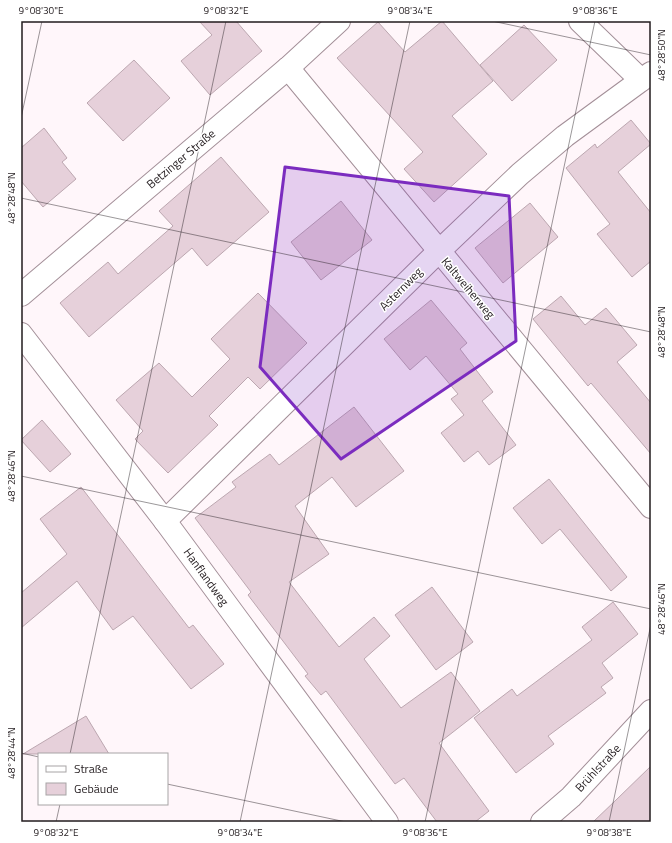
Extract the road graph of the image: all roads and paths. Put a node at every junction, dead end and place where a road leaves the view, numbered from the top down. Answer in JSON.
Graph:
{"nodes":[{"id":1,"x":339,"y":21,"type":"edge"},
{"id":2,"x":580,"y":21,"type":"edge"},
{"id":3,"x":288,"y":68,"type":"junction"},
{"id":4,"x":646,"y":76,"type":"edge"},
{"id":5,"x":438,"y":252,"type":"junction"},
{"id":6,"x":21,"y":295,"type":"edge"},
{"id":7,"x":21,"y":334,"type":"edge"},
{"id":8,"x":651,"y":507,"type":"edge"},
{"id":9,"x":165,"y":521,"type":"junction"},
{"id":10,"x":651,"y":711,"type":"edge"},
{"id":11,"x":387,"y":822,"type":"edge"},
{"id":12,"x":542,"y":822,"type":"edge"}],
"edges":[{"from":1,"to":3,"type":"street","name":"Betzinger Straße"},
{"from":2,"to":4,"type":"street"},
{"from":3,"to":5,"type":"street","name":"Kaltweiherweg"},
{"from":3,"to":6,"type":"street","name":"Betzinger Straße"},
{"from":4,"to":5,"type":"street","name":"Asternweg"},
{"from":5,"to":8,"type":"street","name":"Kaltweiherweg"},
{"from":5,"to":9,"type":"street","name":"Asternweg"},
{"from":7,"to":9,"type":"street","name":"Hanflandweg"},
{"from":9,"to":11,"type":"street","name":"Hanflandweg"},
{"from":10,"to":12,"type":"street","name":"Brühlstraße"}]}
